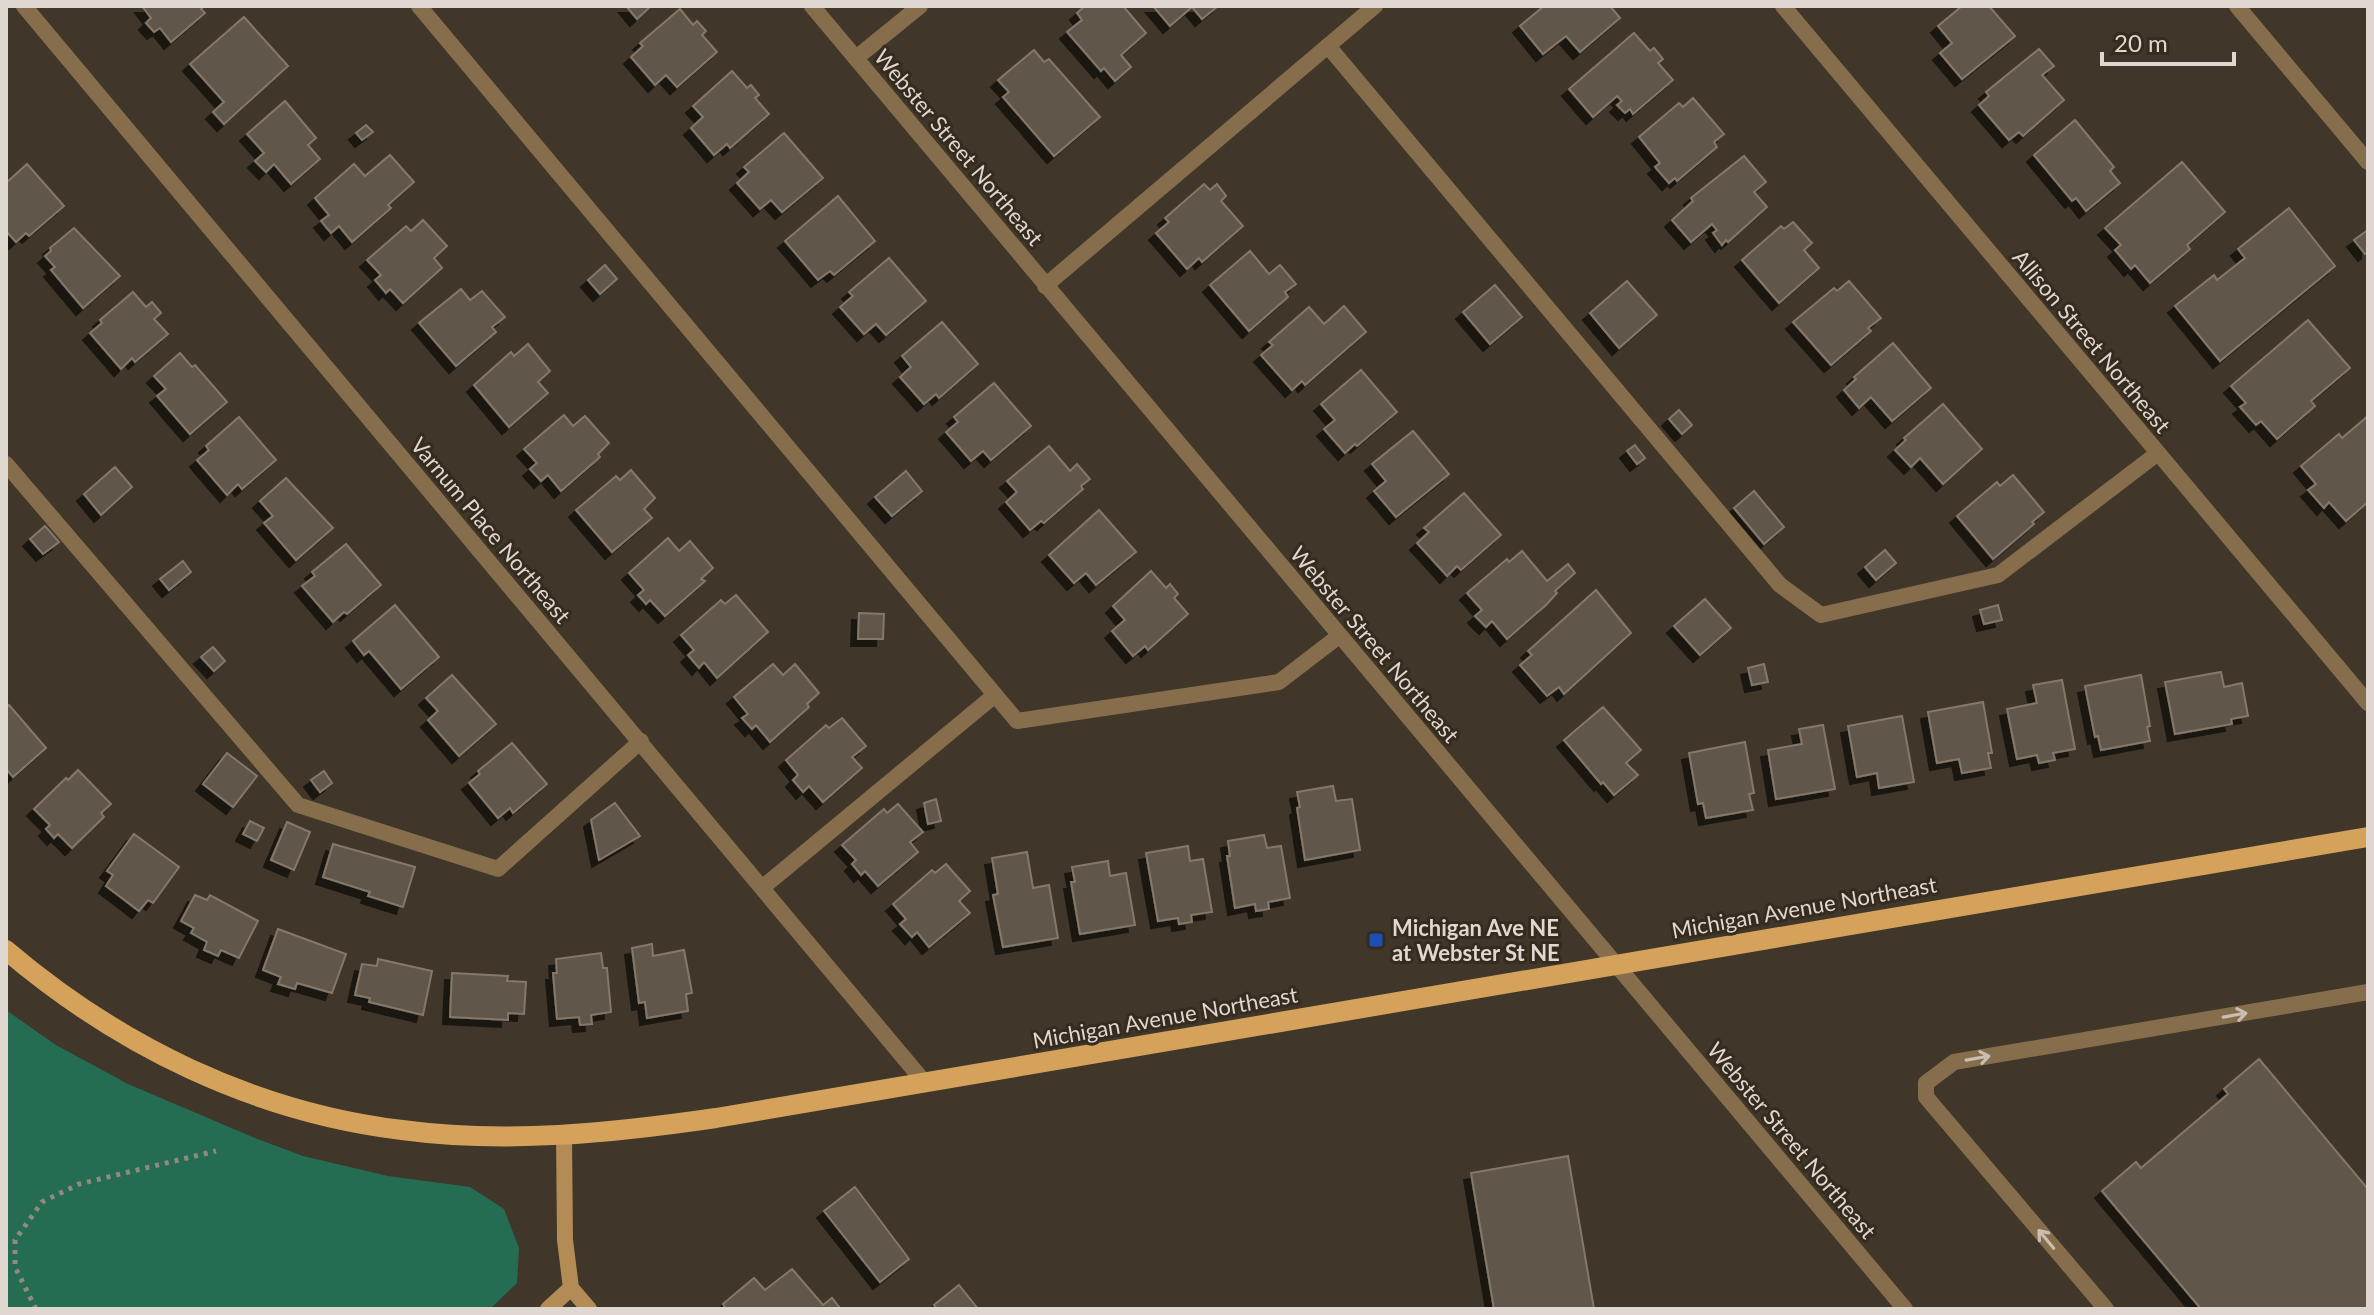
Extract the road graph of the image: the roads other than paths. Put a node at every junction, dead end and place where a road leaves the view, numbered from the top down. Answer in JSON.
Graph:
{"nodes":[{"id":1,"x":24,"y":6,"type":"edge"},
{"id":2,"x":419,"y":6,"type":"edge"},
{"id":3,"x":812,"y":6,"type":"edge"},
{"id":4,"x":920,"y":6,"type":"edge"},
{"id":5,"x":1375,"y":6,"type":"edge"},
{"id":6,"x":1783,"y":6,"type":"edge"},
{"id":7,"x":2237,"y":6,"type":"edge"},
{"id":8,"x":1328,"y":46,"type":"junction"},
{"id":9,"x":856,"y":58,"type":"junction"},
{"id":10,"x":2368,"y":162,"type":"edge"},
{"id":11,"x":1045,"y":286,"type":"junction"},
{"id":12,"x":2158,"y":453,"type":"junction"},
{"id":13,"x":6,"y":464,"type":"edge"},
{"id":14,"x":1339,"y":636,"type":"junction"},
{"id":15,"x":995,"y":695,"type":"junction"},
{"id":16,"x":2368,"y":703,"type":"edge"},
{"id":17,"x":641,"y":741,"type":"junction"},
{"id":18,"x":2368,"y":837,"type":"edge"},
{"id":19,"x":763,"y":887,"type":"junction"},
{"id":20,"x":6,"y":950,"type":"edge"},
{"id":21,"x":1615,"y":963,"type":"junction"},
{"id":22,"x":2368,"y":992,"type":"edge"},
{"id":23,"x":925,"y":1083,"type":"junction"},
{"id":24,"x":564,"y":1135,"type":"junction"},
{"id":25,"x":571,"y":1288,"type":"junction"},
{"id":26,"x":548,"y":1309,"type":"edge"},
{"id":27,"x":589,"y":1309,"type":"edge"},
{"id":28,"x":1905,"y":1309,"type":"edge"},
{"id":29,"x":2106,"y":1309,"type":"edge"}],
"edges":[{"from":1,"to":17,"type":"street","name":"Varnum Place Northeast"},
{"from":2,"to":15,"type":"street"},
{"from":3,"to":9,"type":"street","name":"Webster Street Northeast"},
{"from":4,"to":9,"type":"street"},
{"from":5,"to":8,"type":"street"},
{"from":6,"to":12,"type":"street","name":"Allison Street Northeast"},
{"from":7,"to":10,"type":"street"},
{"from":8,"to":11,"type":"street"},
{"from":8,"to":12,"type":"street"},
{"from":9,"to":11,"type":"street","name":"Webster Street Northeast"},
{"from":11,"to":14,"type":"street","name":"Webster Street Northeast"},
{"from":12,"to":16,"type":"street","name":"Allison Street Northeast"},
{"from":13,"to":17,"type":"street"},
{"from":14,"to":15,"type":"street"},
{"from":14,"to":21,"type":"street","name":"Webster Street Northeast"},
{"from":15,"to":19,"type":"street"},
{"from":17,"to":19,"type":"street","name":"Varnum Place Northeast"},
{"from":18,"to":21,"type":"main road","name":"Michigan Avenue Northeast"},
{"from":19,"to":23,"type":"street","name":"Varnum Place Northeast"},
{"from":20,"to":24,"type":"main road","name":"Michigan Avenue Northeast"},
{"from":21,"to":23,"type":"main road","name":"Michigan Avenue Northeast"},
{"from":21,"to":28,"type":"street","name":"Webster Street Northeast"},
{"from":29,"to":22,"type":"street","one_way":true},
{"from":23,"to":24,"type":"main road","name":"Michigan Avenue Northeast"},
{"from":24,"to":25,"type":"street"},
{"from":25,"to":26,"type":"street"},
{"from":25,"to":27,"type":"street"}]}
